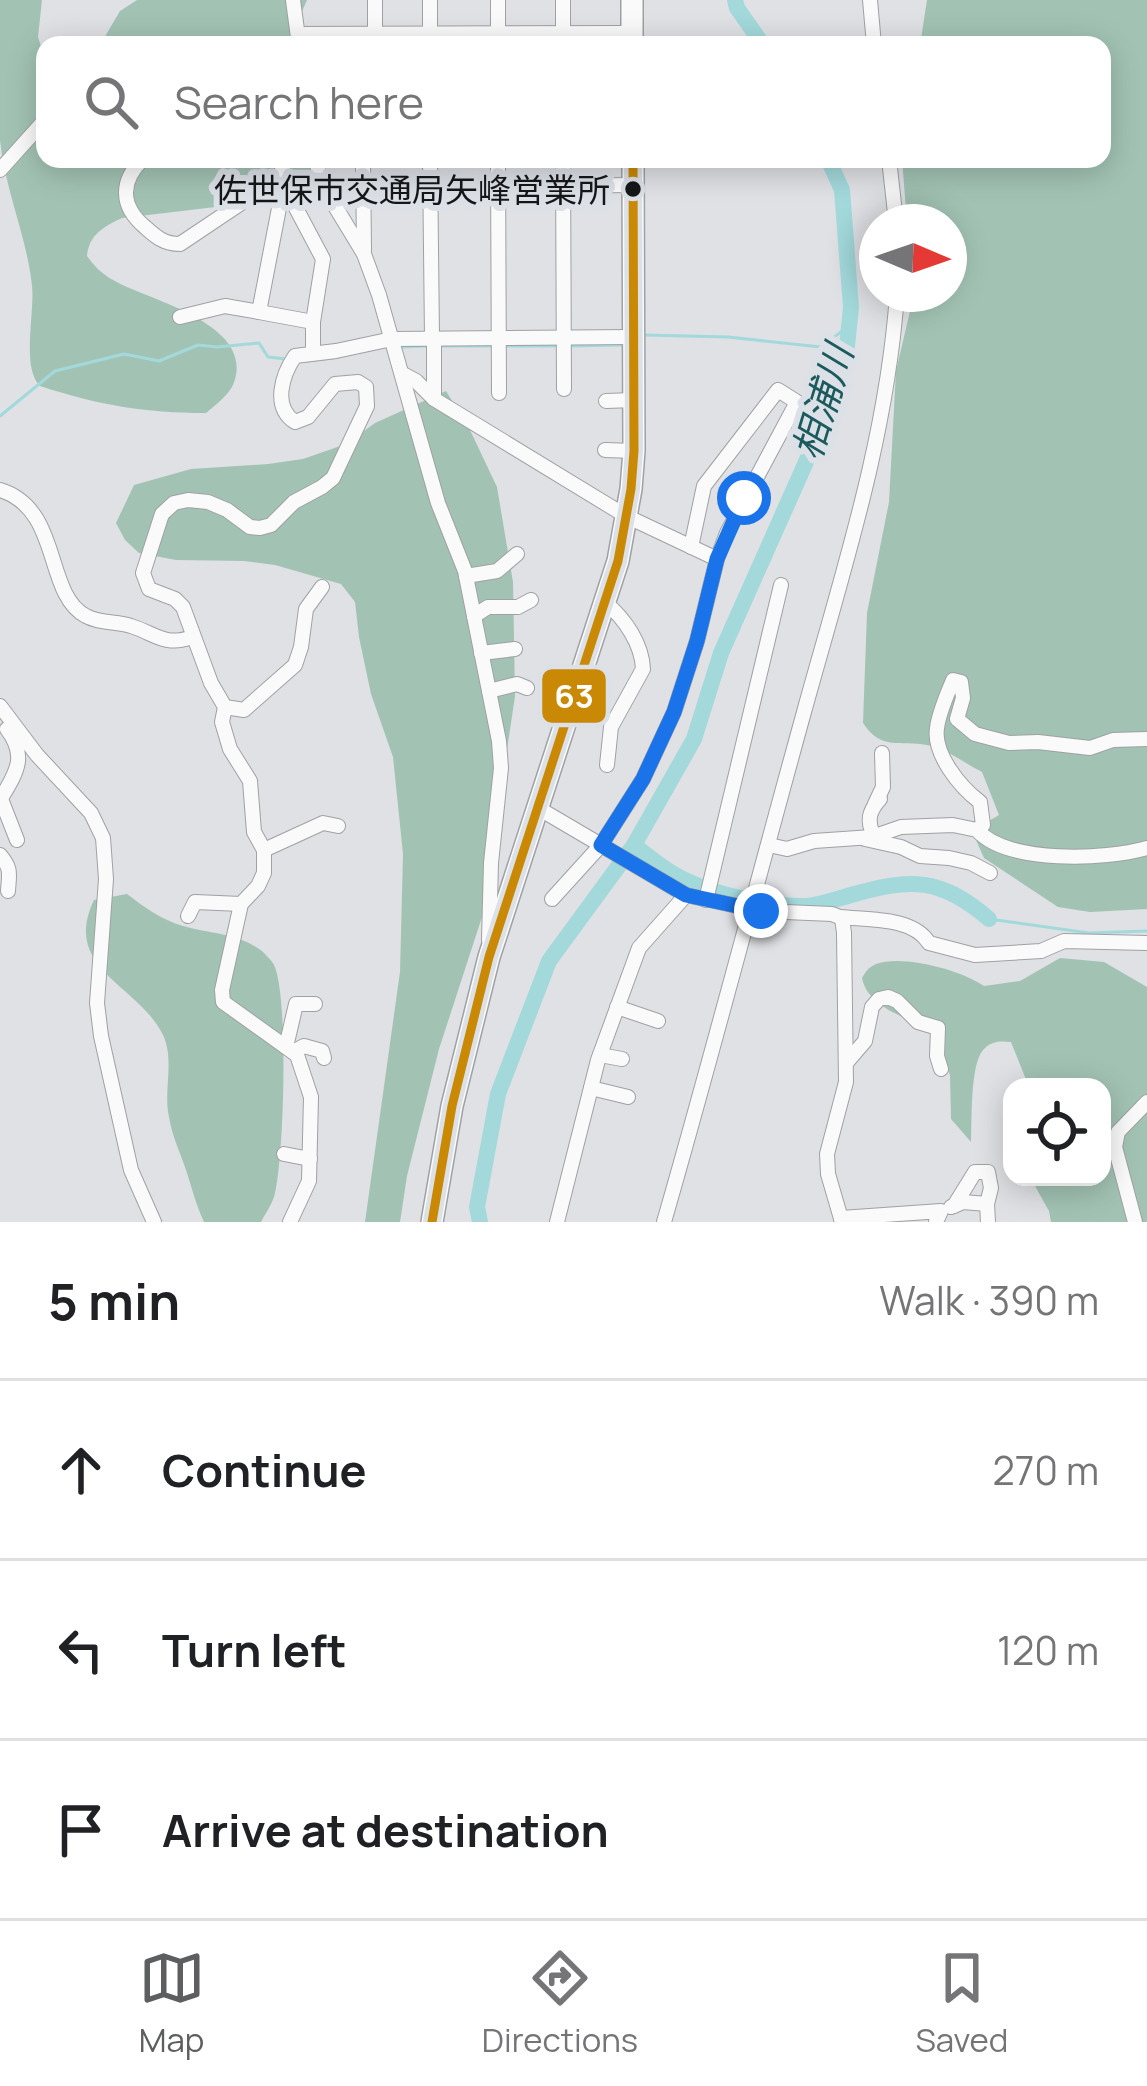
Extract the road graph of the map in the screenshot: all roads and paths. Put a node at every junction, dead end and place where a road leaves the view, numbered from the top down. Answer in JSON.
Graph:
{"nodes":[{"id":1,"x":293,"y":0,"type":"edge"},
{"id":2,"x":375,"y":0,"type":"edge"},
{"id":3,"x":430,"y":0,"type":"edge"},
{"id":4,"x":498,"y":0,"type":"edge"},
{"id":5,"x":563,"y":0,"type":"edge"},
{"id":6,"x":632,"y":0,"type":"edge"},
{"id":7,"x":869,"y":0,"type":"edge"},
{"id":8,"x":297,"y":36,"type":"edge"},
{"id":9,"x":366,"y":36,"type":"edge"},
{"id":10,"x":430,"y":36,"type":"edge"},
{"id":11,"x":498,"y":36,"type":"edge"},
{"id":12,"x":563,"y":36,"type":"edge"},
{"id":13,"x":632,"y":36,"type":"edge"},
{"id":14,"x":873,"y":36,"type":"edge"},
{"id":15,"x":36,"y":130,"type":"edge"},
{"id":16,"x":136,"y":168,"type":"edge"},
{"id":17,"x":282,"y":168,"type":"edge"},
{"id":18,"x":317,"y":168,"type":"edge"},
{"id":19,"x":363,"y":168,"type":"edge"},
{"id":20,"x":430,"y":168,"type":"edge"},
{"id":21,"x":498,"y":168,"type":"edge"},
{"id":22,"x":563,"y":168,"type":"edge"},
{"id":23,"x":633,"y":168,"type":"edge"},
{"id":24,"x":890,"y":168,"type":"edge"},
{"id":25,"x":0,"y":170,"type":"edge"},
{"id":26,"x":280,"y":177,"type":"junction"},
{"id":27,"x":633,"y":185,"type":"junction"},
{"id":28,"x":430,"y":187,"type":"junction"},
{"id":29,"x":498,"y":187,"type":"junction"},
{"id":30,"x":563,"y":187,"type":"junction"},
{"id":31,"x":323,"y":188,"type":"junction"},
{"id":32,"x":363,"y":188,"type":"junction"},
{"id":33,"x":288,"y":194,"type":"dead end"},
{"id":34,"x":894,"y":204,"type":"edge"},
{"id":35,"x":364,"y":254,"type":"junction"},
{"id":36,"x":259,"y":312,"type":"junction"},
{"id":37,"x":895,"y":312,"type":"edge"},
{"id":38,"x":179,"y":317,"type":"dead end"},
{"id":39,"x":313,"y":322,"type":"junction"},
{"id":40,"x":632,"y":338,"type":"junction"},
{"id":41,"x":433,"y":343,"type":"junction"},
{"id":42,"x":564,"y":343,"type":"junction"},
{"id":43,"x":499,"y":344,"type":"junction"},
{"id":44,"x":394,"y":345,"type":"junction"},
{"id":45,"x":313,"y":353,"type":"junction"},
{"id":46,"x":403,"y":374,"type":"junction"},
{"id":47,"x":564,"y":389,"type":"dead end"},
{"id":48,"x":499,"y":393,"type":"dead end"},
{"id":49,"x":434,"y":400,"type":"junction"},
{"id":50,"x":634,"y":400,"type":"junction"},
{"id":51,"x":606,"y":401,"type":"dead end"},
{"id":52,"x":605,"y":450,"type":"dead end"},
{"id":53,"x":634,"y":452,"type":"junction"},
{"id":54,"x":0,"y":490,"type":"edge"},
{"id":55,"x":626,"y":516,"type":"junction"},
{"id":56,"x":691,"y":547,"type":"junction"},
{"id":57,"x":517,"y":554,"type":"dead end"},
{"id":58,"x":717,"y":559,"type":"junction"},
{"id":59,"x":466,"y":576,"type":"junction"},
{"id":60,"x":782,"y":585,"type":"dead end"},
{"id":61,"x":322,"y":586,"type":"dead end"},
{"id":62,"x":531,"y":600,"type":"dead end"},
{"id":63,"x":606,"y":603,"type":"junction"},
{"id":64,"x":474,"y":616,"type":"junction"},
{"id":65,"x":192,"y":637,"type":"junction"},
{"id":66,"x":515,"y":649,"type":"dead end"},
{"id":67,"x":482,"y":653,"type":"junction"},
{"id":68,"x":527,"y":688,"type":"dead end"},
{"id":69,"x":489,"y":691,"type":"junction"},
{"id":70,"x":0,"y":706,"type":"edge"},
{"id":71,"x":225,"y":707,"type":"junction"},
{"id":72,"x":0,"y":720,"type":"edge"},
{"id":73,"x":1147,"y":740,"type":"edge"},
{"id":74,"x":882,"y":753,"type":"dead end"},
{"id":75,"x":607,"y":765,"type":"dead end"},
{"id":76,"x":886,"y":792,"type":"dead end"},
{"id":77,"x":0,"y":800,"type":"edge"},
{"id":78,"x":875,"y":804,"type":"junction"},
{"id":79,"x":538,"y":808,"type":"junction"},
{"id":80,"x":338,"y":826,"type":"dead end"},
{"id":81,"x":977,"y":830,"type":"junction"},
{"id":82,"x":867,"y":838,"type":"junction"},
{"id":83,"x":17,"y":840,"type":"dead end"},
{"id":84,"x":769,"y":845,"type":"junction"},
{"id":85,"x":604,"y":847,"type":"junction"},
{"id":86,"x":1147,"y":848,"type":"edge"},
{"id":87,"x":264,"y":850,"type":"junction"},
{"id":88,"x":0,"y":856,"type":"edge"},
{"id":89,"x":990,"y":873,"type":"dead end"},
{"id":90,"x":8,"y":891,"type":"dead end"},
{"id":91,"x":708,"y":892,"type":"junction"},
{"id":92,"x":686,"y":895,"type":"junction"},
{"id":93,"x":552,"y":899,"type":"dead end"},
{"id":94,"x":753,"y":900,"type":"junction"},
{"id":95,"x":241,"y":904,"type":"junction"},
{"id":96,"x":188,"y":916,"type":"dead end"},
{"id":97,"x":840,"y":917,"type":"junction"},
{"id":98,"x":1147,"y":943,"type":"edge"},
{"id":99,"x":489,"y":957,"type":"junction"},
{"id":100,"x":316,"y":1004,"type":"dead end"},
{"id":101,"x":617,"y":1007,"type":"junction"},
{"id":102,"x":658,"y":1021,"type":"dead end"},
{"id":103,"x":289,"y":1049,"type":"junction"},
{"id":104,"x":600,"y":1055,"type":"junction"},
{"id":105,"x":324,"y":1058,"type":"dead end"},
{"id":106,"x":622,"y":1060,"type":"dead end"},
{"id":107,"x":847,"y":1062,"type":"junction"},
{"id":108,"x":941,"y":1069,"type":"dead end"},
{"id":109,"x":591,"y":1088,"type":"junction"},
{"id":110,"x":628,"y":1097,"type":"dead end"},
{"id":111,"x":1147,"y":1102,"type":"edge"},
{"id":112,"x":284,"y":1154,"type":"dead end"},
{"id":113,"x":310,"y":1159,"type":"junction"},
{"id":114,"x":987,"y":1204,"type":"junction"},
{"id":115,"x":944,"y":1213,"type":"edge"},
{"id":116,"x":842,"y":1220,"type":"edge"},
{"id":117,"x":154,"y":1222,"type":"edge"},
{"id":118,"x":290,"y":1222,"type":"edge"},
{"id":119,"x":432,"y":1222,"type":"edge"},
{"id":120,"x":557,"y":1222,"type":"edge"},
{"id":121,"x":664,"y":1222,"type":"edge"},
{"id":122,"x":988,"y":1222,"type":"edge"},
{"id":123,"x":1135,"y":1222,"type":"edge"}],
"edges":[{"from":1,"to":8,"type":"street"},
{"from":2,"to":9,"type":"street"},
{"from":3,"to":10,"type":"street"},
{"from":4,"to":11,"type":"street"},
{"from":5,"to":12,"type":"street"},
{"from":6,"to":13,"type":"highway"},
{"from":7,"to":14,"type":"street"},
{"from":15,"to":25,"type":"street"},
{"from":16,"to":26,"type":"street"},
{"from":17,"to":26,"type":"street"},
{"from":18,"to":31,"type":"street"},
{"from":19,"to":32,"type":"street"},
{"from":20,"to":28,"type":"street"},
{"from":21,"to":29,"type":"street"},
{"from":22,"to":30,"type":"street"},
{"from":23,"to":27,"type":"highway"},
{"from":24,"to":34,"type":"street"},
{"from":26,"to":36,"type":"street"},
{"from":27,"to":30,"type":"street"},
{"from":27,"to":40,"type":"highway"},
{"from":28,"to":29,"type":"street"},
{"from":28,"to":32,"type":"street"},
{"from":28,"to":41,"type":"street"},
{"from":29,"to":30,"type":"street"},
{"from":29,"to":43,"type":"street"},
{"from":30,"to":42,"type":"street"},
{"from":31,"to":32,"type":"street"},
{"from":31,"to":35,"type":"street"},
{"from":32,"to":35,"type":"street"},
{"from":33,"to":39,"type":"street"},
{"from":35,"to":44,"type":"street"},
{"from":36,"to":38,"type":"street"},
{"from":36,"to":39,"type":"street"},
{"from":37,"to":84,"type":"street"},
{"from":39,"to":45,"type":"street"},
{"from":40,"to":42,"type":"street"},
{"from":40,"to":50,"type":"highway"},
{"from":41,"to":43,"type":"street"},
{"from":41,"to":44,"type":"street"},
{"from":41,"to":49,"type":"street"},
{"from":42,"to":43,"type":"street"},
{"from":42,"to":47,"type":"street"},
{"from":43,"to":48,"type":"street"},
{"from":44,"to":45,"type":"street"},
{"from":44,"to":46,"type":"street"},
{"from":45,"to":65,"type":"street"},
{"from":46,"to":49,"type":"street"},
{"from":46,"to":59,"type":"street"},
{"from":49,"to":55,"type":"street"},
{"from":50,"to":51,"type":"street"},
{"from":50,"to":53,"type":"highway"},
{"from":52,"to":53,"type":"street"},
{"from":53,"to":55,"type":"highway"},
{"from":54,"to":65,"type":"street"},
{"from":55,"to":56,"type":"street"},
{"from":55,"to":63,"type":"highway"},
{"from":56,"to":58,"type":"street"},
{"from":56,"to":58,"type":"street"},
{"from":57,"to":59,"type":"street"},
{"from":58,"to":85,"type":"street"},
{"from":59,"to":64,"type":"street"},
{"from":60,"to":91,"type":"street"},
{"from":61,"to":71,"type":"street"},
{"from":62,"to":64,"type":"street"},
{"from":63,"to":75,"type":"street"},
{"from":63,"to":79,"type":"highway"},
{"from":64,"to":67,"type":"street"},
{"from":65,"to":71,"type":"street"},
{"from":66,"to":67,"type":"street"},
{"from":67,"to":69,"type":"street"},
{"from":68,"to":69,"type":"street"},
{"from":69,"to":99,"type":"street"},
{"from":70,"to":117,"type":"street"},
{"from":71,"to":87,"type":"street"},
{"from":72,"to":77,"type":"street"},
{"from":73,"to":81,"type":"street"},
{"from":74,"to":78,"type":"street"},
{"from":76,"to":78,"type":"street"},
{"from":77,"to":83,"type":"street"},
{"from":78,"to":82,"type":"street"},
{"from":79,"to":85,"type":"street"},
{"from":79,"to":99,"type":"highway"},
{"from":80,"to":87,"type":"street"},
{"from":81,"to":82,"type":"street"},
{"from":81,"to":86,"type":"street"},
{"from":82,"to":84,"type":"street"},
{"from":82,"to":89,"type":"street"},
{"from":84,"to":94,"type":"street"},
{"from":85,"to":92,"type":"street"},
{"from":85,"to":93,"type":"street"},
{"from":87,"to":95,"type":"street"},
{"from":88,"to":90,"type":"street"},
{"from":91,"to":92,"type":"street"},
{"from":91,"to":94,"type":"street"},
{"from":92,"to":101,"type":"street"},
{"from":94,"to":97,"type":"street"},
{"from":94,"to":121,"type":"street"},
{"from":95,"to":96,"type":"street"},
{"from":95,"to":103,"type":"street"},
{"from":97,"to":98,"type":"street"},
{"from":97,"to":107,"type":"street"},
{"from":99,"to":119,"type":"highway"},
{"from":100,"to":103,"type":"street"},
{"from":101,"to":102,"type":"street"},
{"from":101,"to":104,"type":"street"},
{"from":103,"to":105,"type":"street"},
{"from":103,"to":113,"type":"street"},
{"from":104,"to":106,"type":"street"},
{"from":104,"to":109,"type":"street"},
{"from":107,"to":108,"type":"street"},
{"from":107,"to":116,"type":"street"},
{"from":109,"to":110,"type":"street"},
{"from":109,"to":120,"type":"street"},
{"from":111,"to":123,"type":"street"},
{"from":112,"to":113,"type":"street"},
{"from":113,"to":118,"type":"street"},
{"from":114,"to":115,"type":"street"},
{"from":114,"to":115,"type":"street"},
{"from":114,"to":122,"type":"street"},
{"from":115,"to":116,"type":"street"}]}
